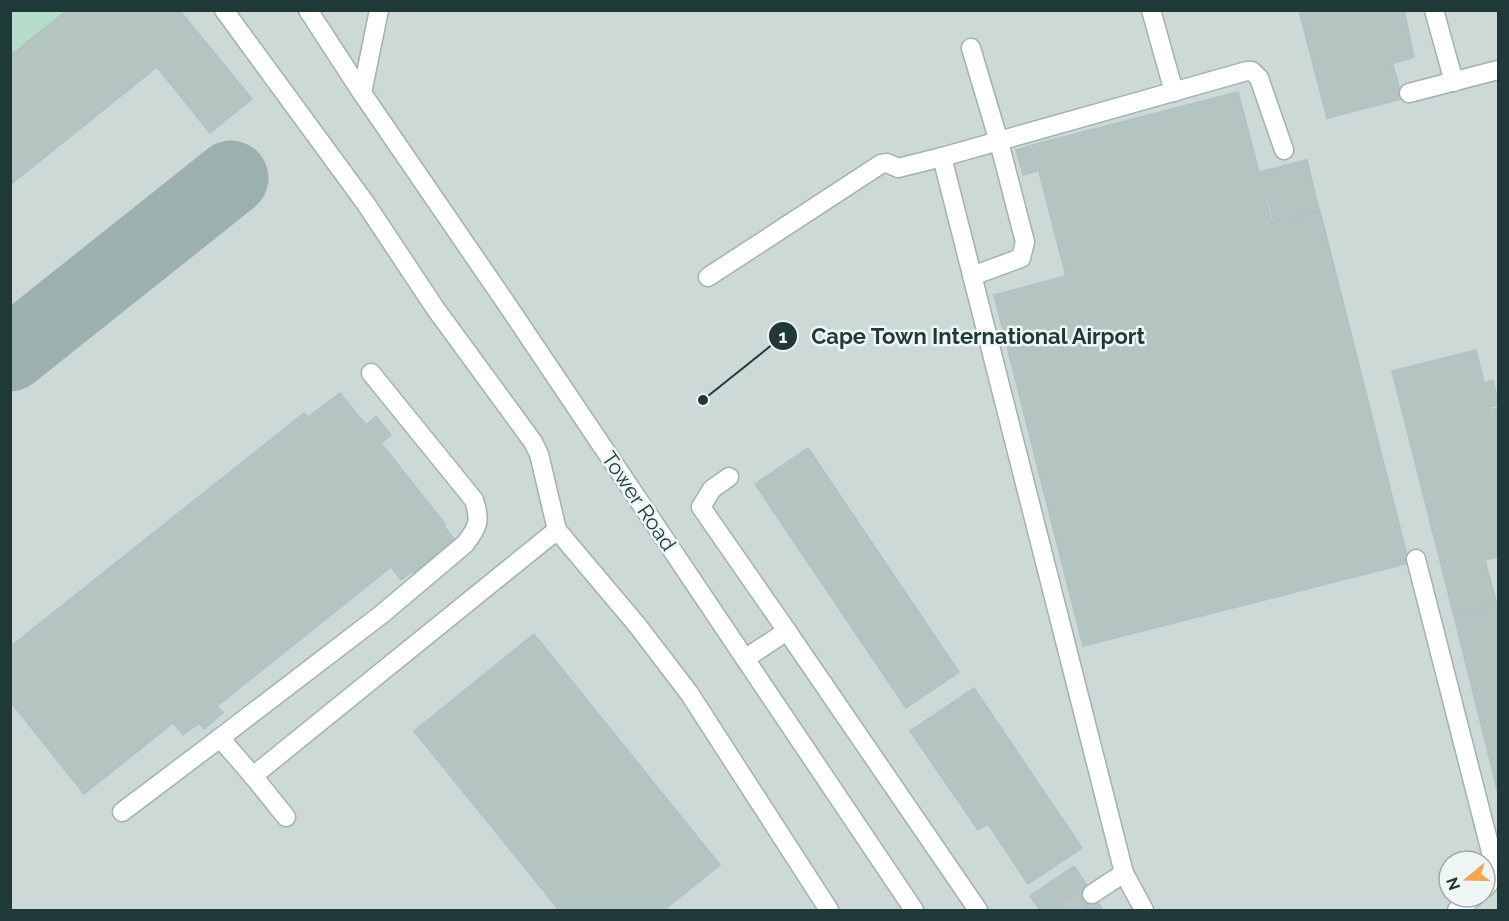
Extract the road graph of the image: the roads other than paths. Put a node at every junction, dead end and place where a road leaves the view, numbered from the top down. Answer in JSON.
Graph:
{"nodes":[{"id":1,"x":224,"y":10,"type":"edge"},
{"id":2,"x":308,"y":10,"type":"edge"},
{"id":3,"x":380,"y":10,"type":"edge"},
{"id":4,"x":1151,"y":10,"type":"edge"},
{"id":5,"x":1434,"y":10,"type":"edge"},
{"id":6,"x":971,"y":48,"type":"dead end"},
{"id":7,"x":1498,"y":70,"type":"edge"},
{"id":8,"x":1454,"y":81,"type":"junction"},
{"id":9,"x":1174,"y":92,"type":"junction"},
{"id":10,"x":362,"y":93,"type":"junction"},
{"id":11,"x":1409,"y":93,"type":"dead end"},
{"id":12,"x":999,"y":142,"type":"junction"},
{"id":13,"x":1284,"y":150,"type":"dead end"},
{"id":14,"x":942,"y":157,"type":"junction"},
{"id":15,"x":972,"y":276,"type":"junction"},
{"id":16,"x":708,"y":277,"type":"dead end"},
{"id":17,"x":371,"y":373,"type":"dead end"},
{"id":18,"x":729,"y":477,"type":"dead end"},
{"id":19,"x":557,"y":530,"type":"junction"},
{"id":20,"x":1416,"y":559,"type":"dead end"},
{"id":21,"x":787,"y":631,"type":"junction"},
{"id":22,"x":746,"y":658,"type":"junction"},
{"id":23,"x":220,"y":738,"type":"junction"},
{"id":24,"x":253,"y":776,"type":"junction"},
{"id":25,"x":122,"y":812,"type":"dead end"},
{"id":26,"x":286,"y":817,"type":"dead end"},
{"id":27,"x":1490,"y":849,"type":"edge"},
{"id":28,"x":1124,"y":873,"type":"junction"},
{"id":29,"x":1092,"y":894,"type":"tunnel mouth"},
{"id":30,"x":829,"y":910,"type":"edge"},
{"id":31,"x":914,"y":910,"type":"edge"},
{"id":32,"x":978,"y":910,"type":"edge"},
{"id":33,"x":1144,"y":910,"type":"edge"}],
"edges":[{"from":1,"to":19,"type":"street"},
{"from":2,"to":10,"type":"street","name":"Tower Road"},
{"from":3,"to":10,"type":"street"},
{"from":4,"to":9,"type":"street"},
{"from":5,"to":8,"type":"street"},
{"from":6,"to":12,"type":"street"},
{"from":7,"to":8,"type":"street"},
{"from":8,"to":11,"type":"street"},
{"from":9,"to":12,"type":"street"},
{"from":9,"to":13,"type":"street"},
{"from":10,"to":22,"type":"street","name":"Tower Road"},
{"from":12,"to":14,"type":"street"},
{"from":12,"to":15,"type":"street"},
{"from":14,"to":15,"type":"street"},
{"from":14,"to":16,"type":"street"},
{"from":15,"to":28,"type":"street"},
{"from":17,"to":23,"type":"street"},
{"from":18,"to":21,"type":"street"},
{"from":19,"to":24,"type":"street"},
{"from":19,"to":30,"type":"street"},
{"from":20,"to":27,"type":"street"},
{"from":21,"to":22,"type":"street"},
{"from":21,"to":32,"type":"street"},
{"from":22,"to":31,"type":"street","name":"Tower Road"},
{"from":23,"to":24,"type":"street"},
{"from":23,"to":25,"type":"street"},
{"from":24,"to":26,"type":"street"},
{"from":28,"to":29,"type":"street"},
{"from":28,"to":33,"type":"street"}]}
